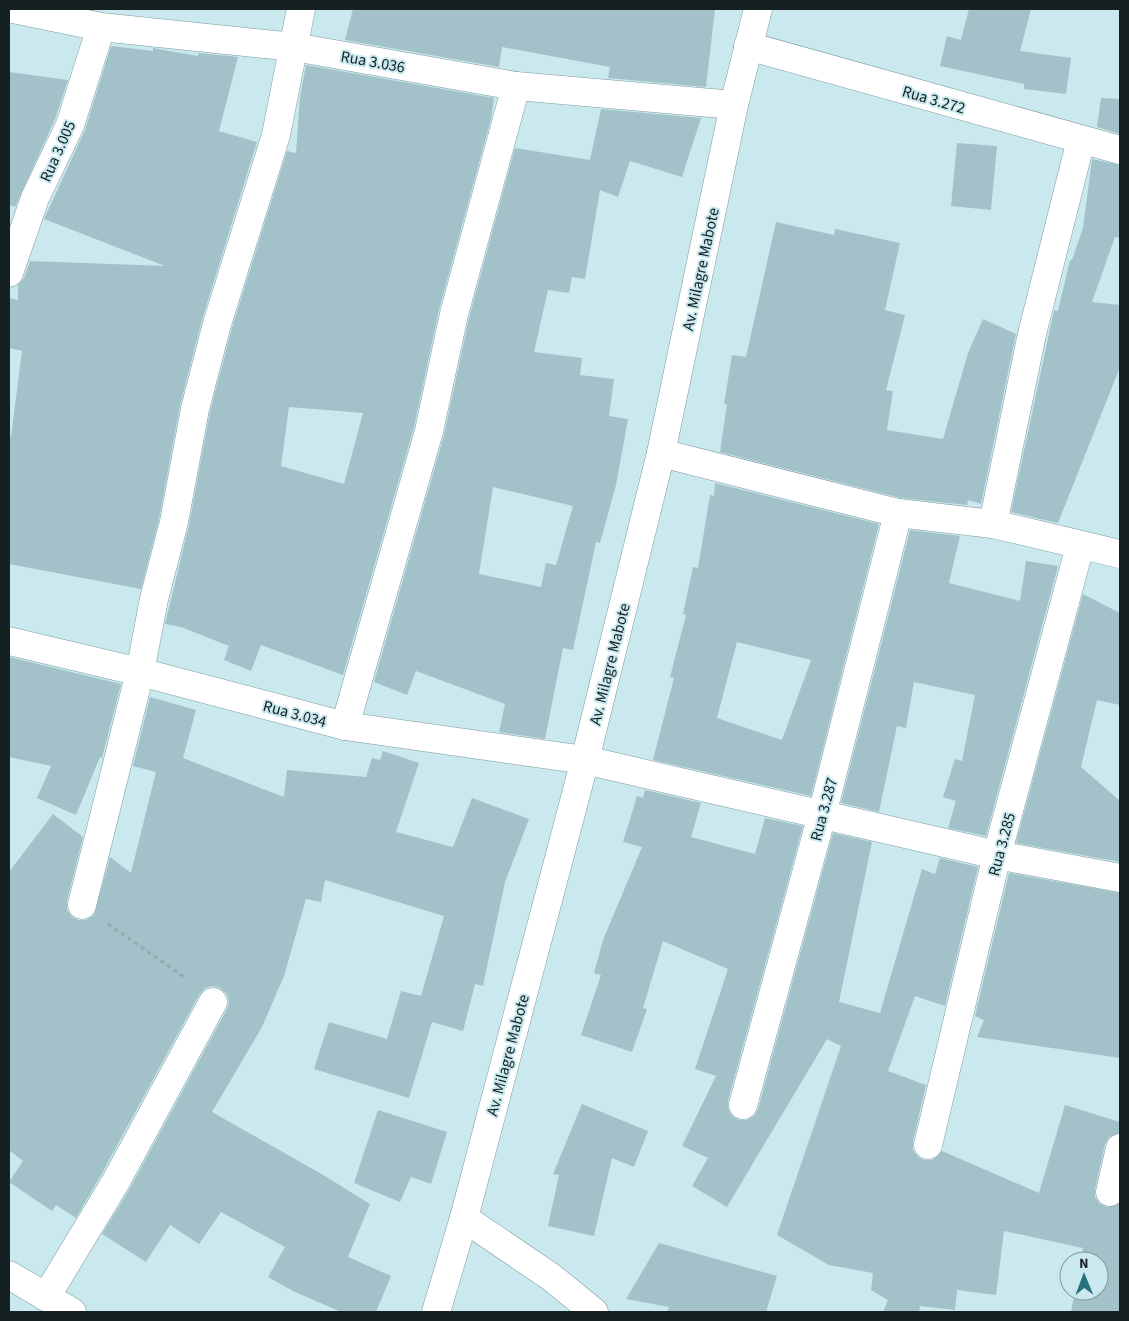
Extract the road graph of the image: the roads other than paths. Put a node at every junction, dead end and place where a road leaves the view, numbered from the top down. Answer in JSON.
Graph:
{"nodes":[{"id":1,"x":13,"y":9,"type":"edge"},
{"id":2,"x":301,"y":9,"type":"edge"},
{"id":3,"x":758,"y":9,"type":"edge"},
{"id":4,"x":109,"y":21,"type":"edge"},
{"id":5,"x":748,"y":46,"type":"junction"},
{"id":6,"x":294,"y":47,"type":"junction"},
{"id":7,"x":516,"y":86,"type":"junction"},
{"id":8,"x":734,"y":105,"type":"junction"},
{"id":9,"x":1081,"y":140,"type":"junction"},
{"id":10,"x":1120,"y":150,"type":"edge"},
{"id":11,"x":9,"y":272,"type":"edge"},
{"id":12,"x":661,"y":453,"type":"junction"},
{"id":13,"x":898,"y":513,"type":"junction"},
{"id":14,"x":993,"y":524,"type":"junction"},
{"id":15,"x":1080,"y":546,"type":"junction"},
{"id":16,"x":1120,"y":554,"type":"edge"},
{"id":17,"x":9,"y":641,"type":"edge"},
{"id":18,"x":140,"y":672,"type":"junction"},
{"id":19,"x":346,"y":726,"type":"junction"},
{"id":20,"x":585,"y":760,"type":"junction"},
{"id":21,"x":822,"y":815,"type":"junction"},
{"id":22,"x":997,"y":854,"type":"junction"},
{"id":23,"x":1120,"y":878,"type":"edge"},
{"id":24,"x":82,"y":905,"type":"road end"},
{"id":25,"x":213,"y":1002,"type":"road end"},
{"id":26,"x":743,"y":1105,"type":"dead end"},
{"id":27,"x":928,"y":1145,"type":"dead end"},
{"id":28,"x":1120,"y":1148,"type":"edge"},
{"id":29,"x":1110,"y":1192,"type":"dead end"},
{"id":30,"x":464,"y":1218,"type":"junction"},
{"id":31,"x":9,"y":1275,"type":"edge"},
{"id":32,"x":46,"y":1297,"type":"junction"},
{"id":33,"x":72,"y":1312,"type":"edge"},
{"id":34,"x":436,"y":1312,"type":"edge"},
{"id":35,"x":594,"y":1312,"type":"edge"}],
"edges":[{"from":1,"to":4,"type":"street","name":"Rua 3.036"},
{"from":2,"to":6,"type":"street"},
{"from":3,"to":5,"type":"street","name":"Av. Milagre Mabote"},
{"from":4,"to":6,"type":"street","name":"Rua 3.036"},
{"from":4,"to":11,"type":"street","name":"Rua 3.005"},
{"from":5,"to":8,"type":"street","name":"Av. Milagre Mabote"},
{"from":5,"to":9,"type":"street","name":"Rua 3.272"},
{"from":6,"to":7,"type":"street","name":"Rua 3.036"},
{"from":6,"to":18,"type":"street"},
{"from":7,"to":8,"type":"street","name":"Rua 3.036"},
{"from":7,"to":19,"type":"street"},
{"from":8,"to":12,"type":"street","name":"Av. Milagre Mabote"},
{"from":9,"to":10,"type":"street","name":"Rua 3.272"},
{"from":9,"to":14,"type":"street"},
{"from":12,"to":13,"type":"street"},
{"from":12,"to":20,"type":"street","name":"Av. Milagre Mabote"},
{"from":13,"to":14,"type":"street"},
{"from":13,"to":21,"type":"street","name":"Rua 3.287"},
{"from":14,"to":15,"type":"street"},
{"from":15,"to":16,"type":"street"},
{"from":15,"to":22,"type":"street","name":"Rua 3.285"},
{"from":17,"to":18,"type":"street","name":"Rua 3.034"},
{"from":18,"to":19,"type":"street","name":"Rua 3.034"},
{"from":18,"to":24,"type":"street"},
{"from":19,"to":20,"type":"street","name":"Rua 3.034"},
{"from":20,"to":21,"type":"street","name":"Rua 3.034"},
{"from":20,"to":30,"type":"street","name":"Av. Milagre Mabote"},
{"from":21,"to":22,"type":"street","name":"Rua 3.034"},
{"from":21,"to":26,"type":"street","name":"Rua 3.287"},
{"from":22,"to":23,"type":"street","name":"Rua 3.034"},
{"from":22,"to":27,"type":"street","name":"Rua 3.285"},
{"from":25,"to":32,"type":"street"},
{"from":28,"to":29,"type":"street"},
{"from":30,"to":34,"type":"street","name":"Av. Milagre Mabote"},
{"from":30,"to":35,"type":"street"},
{"from":31,"to":32,"type":"street"},
{"from":32,"to":33,"type":"street"}]}
